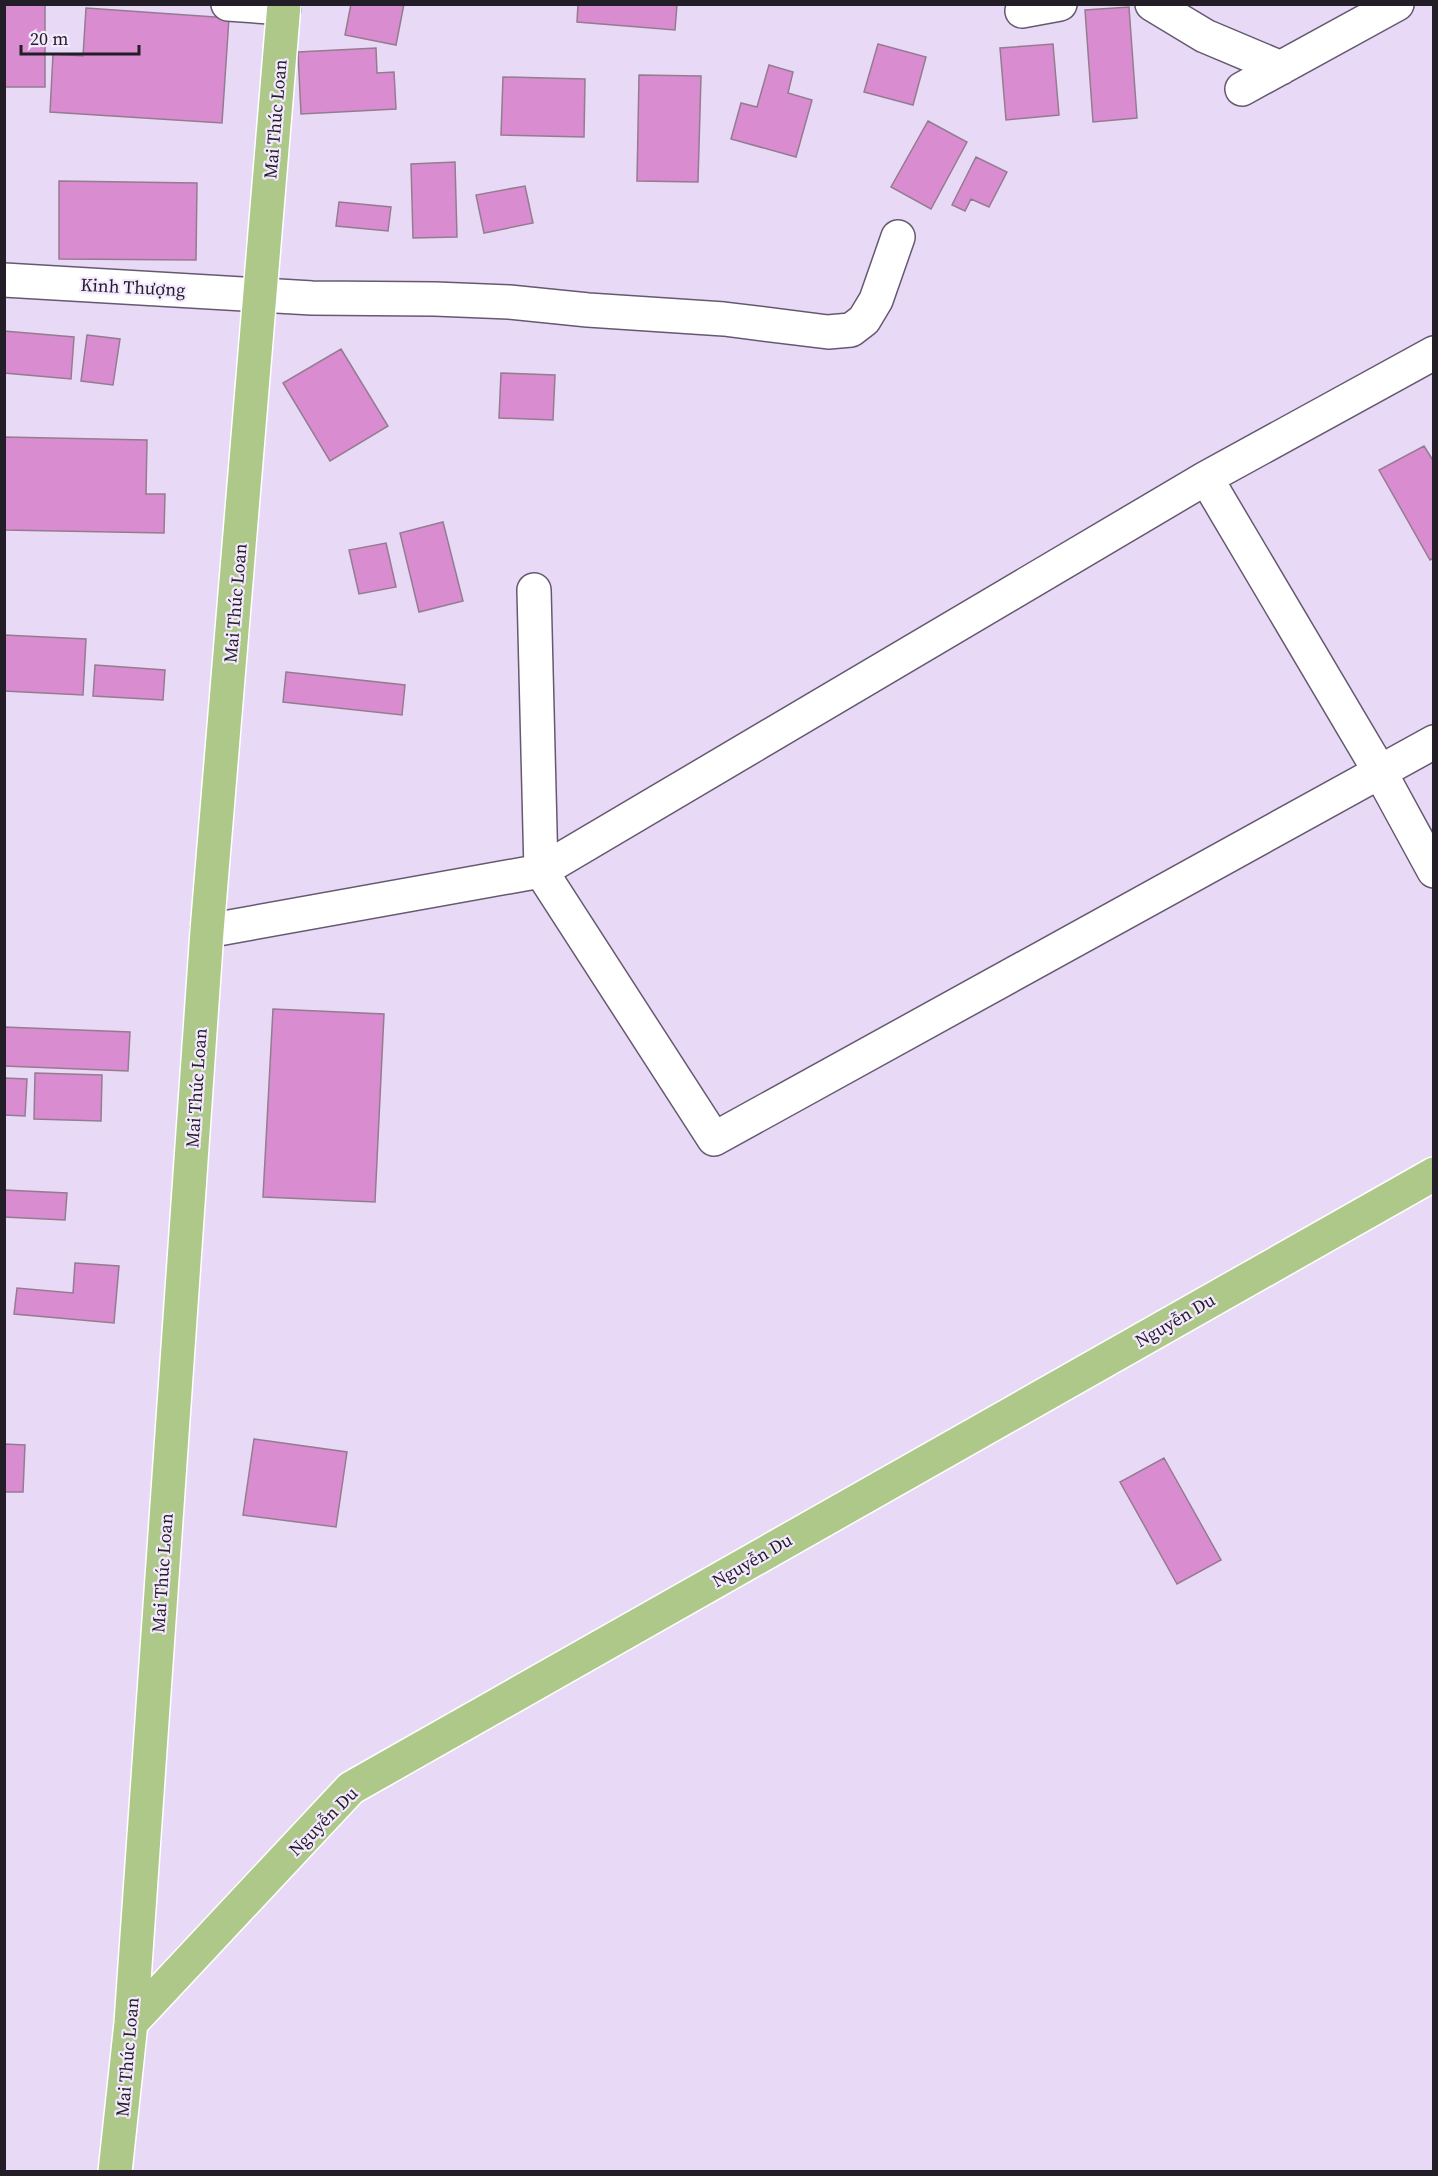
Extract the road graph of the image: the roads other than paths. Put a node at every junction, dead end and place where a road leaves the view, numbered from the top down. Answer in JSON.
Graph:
{"nodes":[{"id":1,"x":228,"y":4,"type":"edge"},
{"id":2,"x":1060,"y":4,"type":"edge"},
{"id":3,"x":1152,"y":4,"type":"edge"},
{"id":4,"x":1397,"y":4,"type":"edge"},
{"id":5,"x":284,"y":6,"type":"edge"},
{"id":6,"x":1022,"y":11,"type":"dead end"},
{"id":7,"x":1281,"y":68,"type":"junction"},
{"id":8,"x":1242,"y":89,"type":"dead end"},
{"id":9,"x":898,"y":237,"type":"dead end"},
{"id":10,"x":4,"y":280,"type":"edge"},
{"id":11,"x":261,"y":294,"type":"junction"},
{"id":12,"x":1434,"y":353,"type":"edge"},
{"id":13,"x":1206,"y":478,"type":"junction"},
{"id":14,"x":534,"y":590,"type":"dead end"},
{"id":15,"x":1434,"y":742,"type":"edge"},
{"id":16,"x":1380,"y":772,"type":"junction"},
{"id":17,"x":541,"y":871,"type":"junction"},
{"id":18,"x":1434,"y":871,"type":"edge"},
{"id":19,"x":207,"y":931,"type":"junction"},
{"id":20,"x":1434,"y":1174,"type":"edge"},
{"id":21,"x":131,"y":2023,"type":"junction"},
{"id":22,"x":115,"y":2172,"type":"edge"}],
"edges":[{"from":1,"to":5,"type":"street"},
{"from":2,"to":6,"type":"street"},
{"from":3,"to":7,"type":"street"},
{"from":4,"to":7,"type":"street"},
{"from":5,"to":11,"type":"main road","name":"Mai Thúc Loan"},
{"from":7,"to":8,"type":"street"},
{"from":9,"to":11,"type":"street","name":"Kinh Thượng"},
{"from":10,"to":11,"type":"street","name":"Kinh Thượng"},
{"from":11,"to":19,"type":"main road","name":"Mai Thúc Loan"},
{"from":12,"to":13,"type":"street"},
{"from":13,"to":16,"type":"street"},
{"from":13,"to":17,"type":"street"},
{"from":14,"to":17,"type":"street"},
{"from":15,"to":16,"type":"street"},
{"from":16,"to":17,"type":"street"},
{"from":16,"to":18,"type":"street"},
{"from":17,"to":19,"type":"street"},
{"from":19,"to":21,"type":"main road","name":"Mai Thúc Loan"},
{"from":20,"to":21,"type":"main road","name":"Nguyễn Du"},
{"from":21,"to":22,"type":"main road","name":"Mai Thúc Loan"}]}
